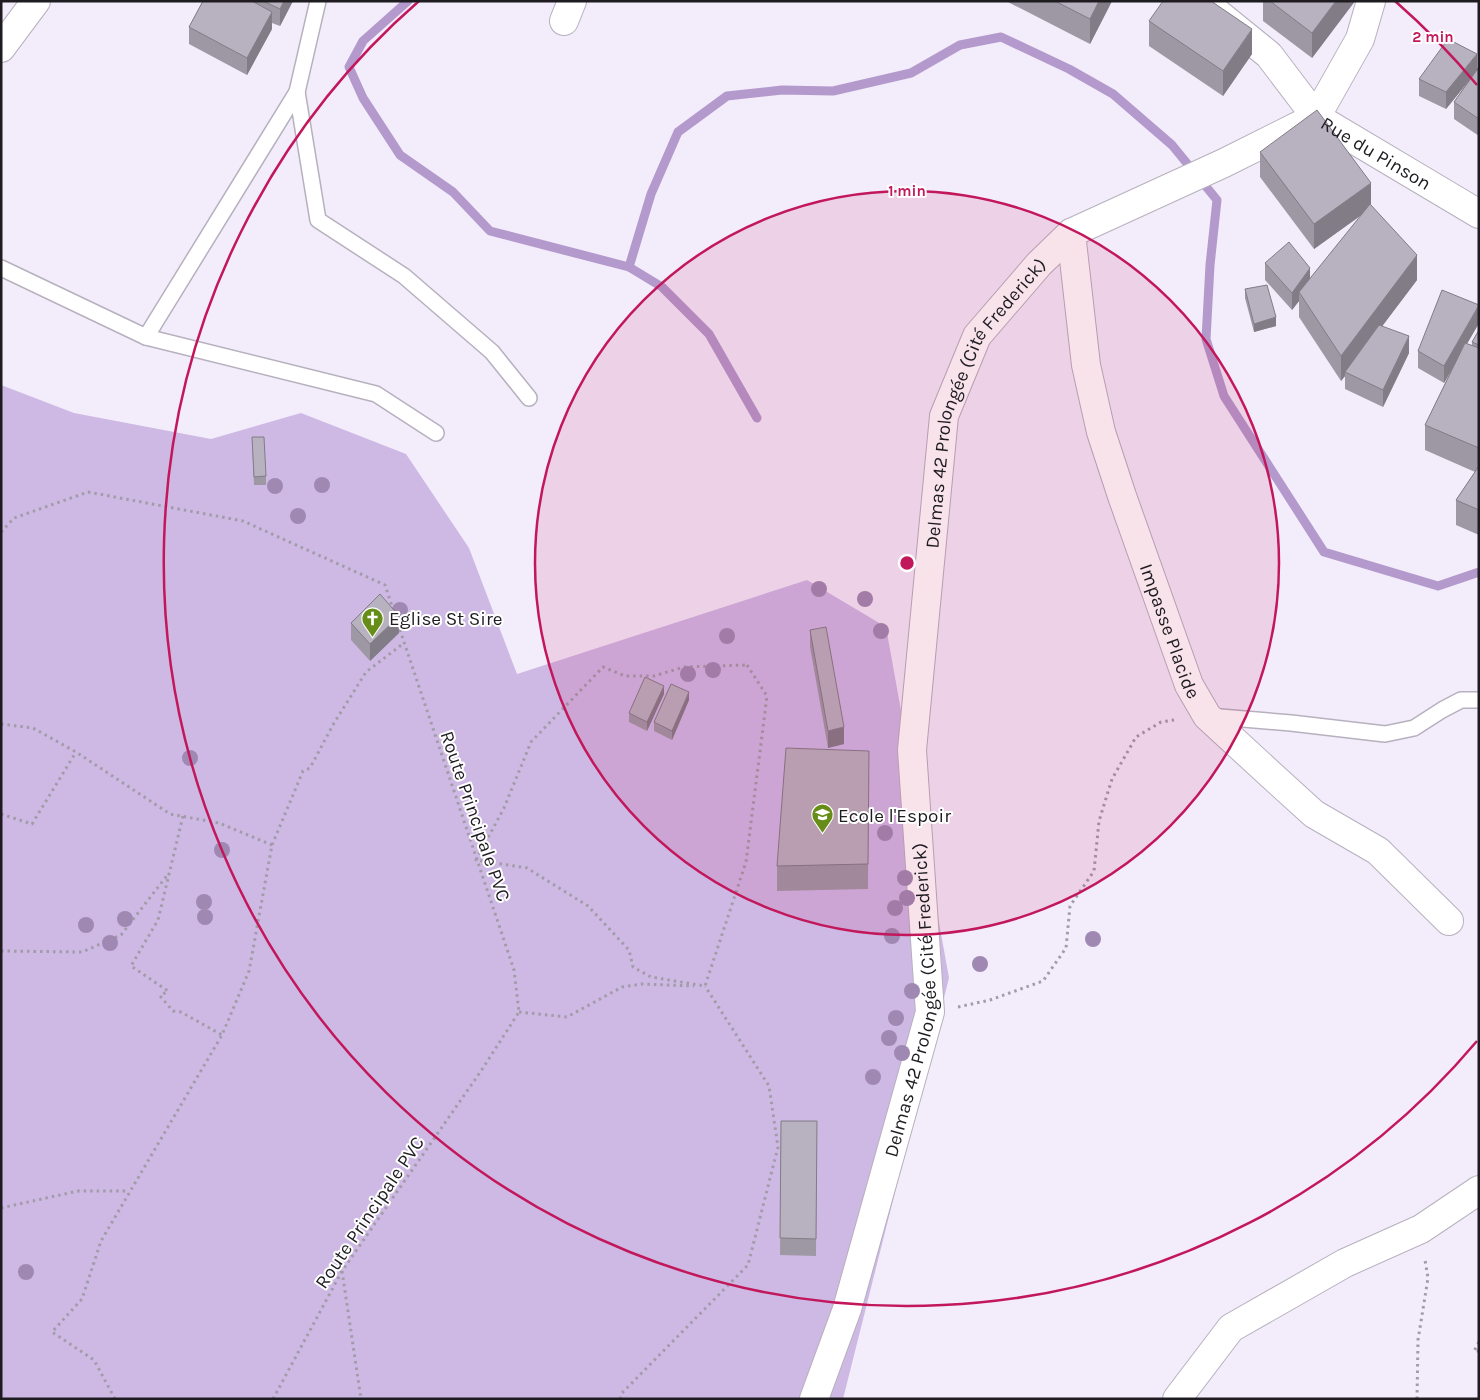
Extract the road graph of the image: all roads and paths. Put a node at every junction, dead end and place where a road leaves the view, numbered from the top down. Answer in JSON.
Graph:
{"nodes":[{"id":1,"x":36,"y":1,"type":"edge"},
{"id":2,"x":318,"y":1,"type":"edge"},
{"id":3,"x":1196,"y":1,"type":"edge"},
{"id":4,"x":1371,"y":1,"type":"edge"},
{"id":5,"x":1,"y":48,"type":"edge"},
{"id":6,"x":297,"y":92,"type":"junction"},
{"id":7,"x":1316,"y":117,"type":"junction"},
{"id":8,"x":1479,"y":214,"type":"edge"},
{"id":9,"x":1071,"y":233,"type":"junction"},
{"id":10,"x":1,"y":268,"type":"edge"},
{"id":11,"x":146,"y":337,"type":"junction"},
{"id":12,"x":529,"y":398,"type":"dead end"},
{"id":13,"x":436,"y":433,"type":"dead end"},
{"id":14,"x":1,"y":532,"type":"edge"},
{"id":15,"x":396,"y":618,"type":"edge"},
{"id":16,"x":398,"y":626,"type":"edge"},
{"id":17,"x":404,"y":643,"type":"junction"},
{"id":18,"x":1479,"y":700,"type":"edge"},
{"id":19,"x":1207,"y":716,"type":"junction"},
{"id":20,"x":1,"y":724,"type":"edge"},
{"id":21,"x":76,"y":752,"type":"junction"},
{"id":22,"x":1,"y":814,"type":"edge"},
{"id":23,"x":183,"y":816,"type":"junction"},
{"id":24,"x":272,"y":845,"type":"junction"},
{"id":25,"x":476,"y":860,"type":"junction"},
{"id":26,"x":170,"y":871,"type":"junction"},
{"id":27,"x":1450,"y":921,"type":"dead end"},
{"id":28,"x":1,"y":951,"type":"edge"},
{"id":29,"x":705,"y":986,"type":"junction"},
{"id":30,"x":519,"y":1012,"type":"junction"},
{"id":31,"x":930,"y":1012,"type":"junction"},
{"id":32,"x":222,"y":1035,"type":"junction"},
{"id":33,"x":1479,"y":1190,"type":"edge"},
{"id":34,"x":129,"y":1191,"type":"junction"},
{"id":35,"x":1,"y":1208,"type":"edge"},
{"id":36,"x":1421,"y":1229,"type":"junction"},
{"id":37,"x":342,"y":1271,"type":"junction"},
{"id":38,"x":1479,"y":1342,"type":"edge"},
{"id":39,"x":1479,"y":1351,"type":"edge"},
{"id":40,"x":115,"y":1399,"type":"edge"},
{"id":41,"x":273,"y":1399,"type":"edge"},
{"id":42,"x":361,"y":1399,"type":"edge"},
{"id":43,"x":620,"y":1399,"type":"edge"},
{"id":44,"x":814,"y":1399,"type":"edge"},
{"id":45,"x":1177,"y":1399,"type":"edge"},
{"id":46,"x":1417,"y":1399,"type":"edge"}],
"edges":[{"from":1,"to":5,"type":"street"},
{"from":2,"to":6,"type":"lane"},
{"from":3,"to":7,"type":"street","name":"Rue du Pinson"},
{"from":4,"to":7,"type":"street"},
{"from":6,"to":11,"type":"lane"},
{"from":6,"to":12,"type":"lane"},
{"from":7,"to":8,"type":"street","name":"Rue du Pinson"},
{"from":7,"to":9,"type":"street","name":"Delmas 42 Prolongée (Cité Frederick)"},
{"from":9,"to":19,"type":"street","name":"Impasse Placide"},
{"from":9,"to":31,"type":"street","name":"Delmas 42 Prolongée (Cité Frederick)"},
{"from":10,"to":11,"type":"lane"},
{"from":11,"to":13,"type":"lane"},
{"from":14,"to":15,"type":"path"},
{"from":16,"to":17,"type":"path","name":"Route Principale PVC"},
{"from":17,"to":24,"type":"path"},
{"from":17,"to":25,"type":"path","name":"Route Principale PVC"},
{"from":18,"to":19,"type":"lane"},
{"from":19,"to":27,"type":"street","name":"Impasse Placide"},
{"from":19,"to":31,"type":"path"},
{"from":20,"to":21,"type":"path"},
{"from":21,"to":22,"type":"path"},
{"from":21,"to":23,"type":"path"},
{"from":23,"to":24,"type":"path"},
{"from":23,"to":26,"type":"path"},
{"from":24,"to":32,"type":"path"},
{"from":25,"to":29,"type":"path"},
{"from":25,"to":29,"type":"path"},
{"from":25,"to":30,"type":"path","name":"Route Principale PVC"},
{"from":26,"to":28,"type":"path"},
{"from":26,"to":32,"type":"path"},
{"from":29,"to":30,"type":"path"},
{"from":29,"to":43,"type":"path"},
{"from":30,"to":37,"type":"path","name":"Route Principale PVC"},
{"from":31,"to":44,"type":"street","name":"Delmas 42 Prolongée (Cité Frederick)"},
{"from":32,"to":34,"type":"path"},
{"from":33,"to":36,"type":"street"},
{"from":34,"to":35,"type":"path"},
{"from":34,"to":40,"type":"path"},
{"from":36,"to":45,"type":"street"},
{"from":36,"to":46,"type":"path"},
{"from":37,"to":41,"type":"path","name":"Route Principale PVC"},
{"from":37,"to":42,"type":"path","name":"Route Principale PVC"},
{"from":38,"to":39,"type":"path"}]}
